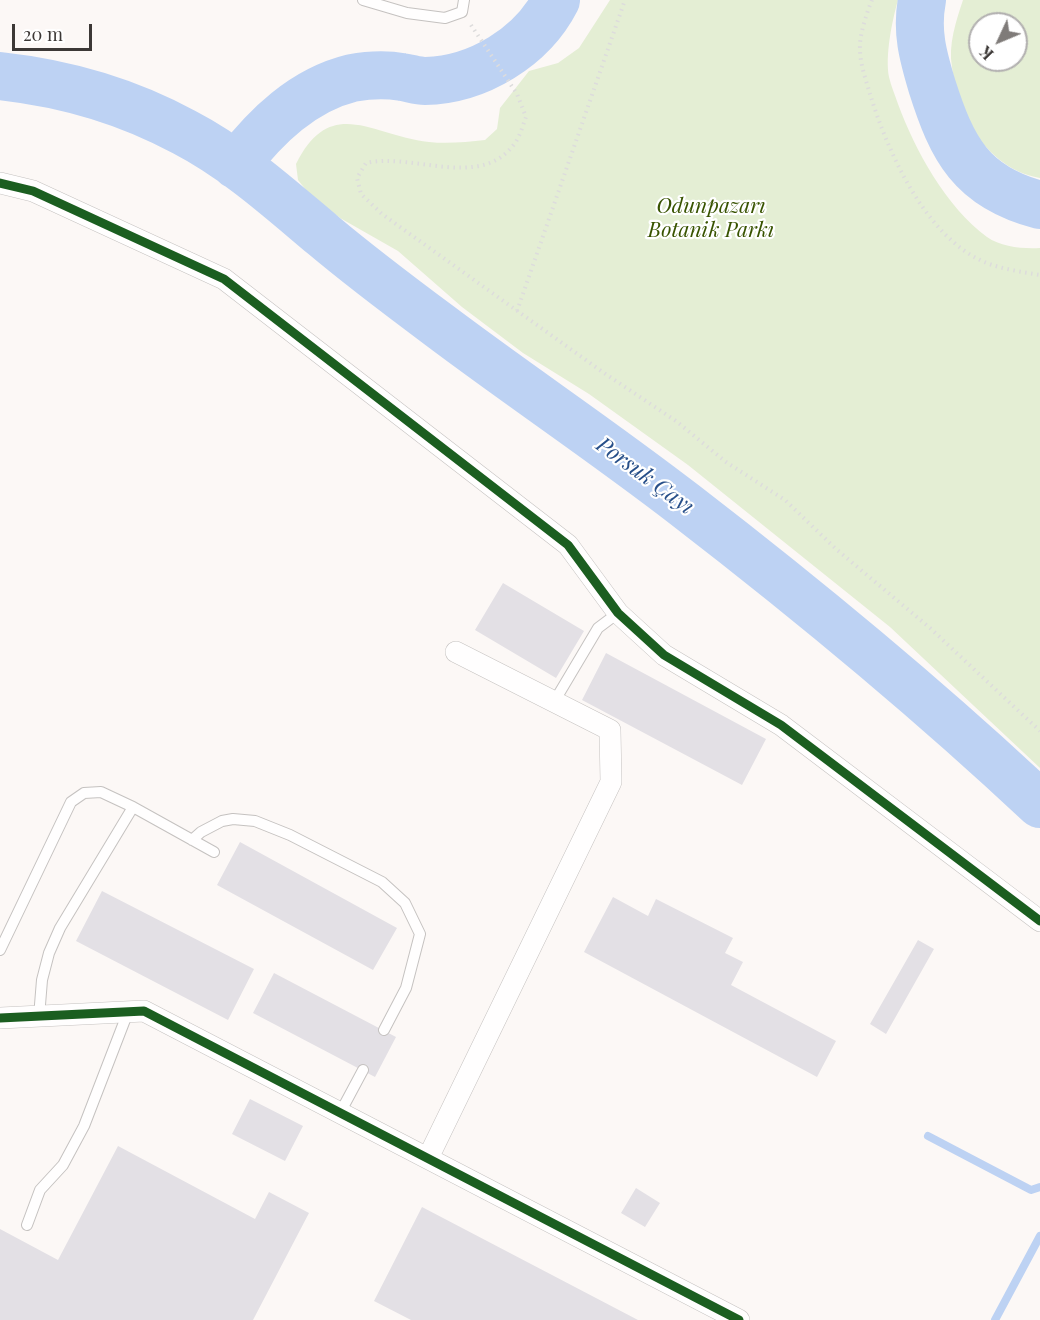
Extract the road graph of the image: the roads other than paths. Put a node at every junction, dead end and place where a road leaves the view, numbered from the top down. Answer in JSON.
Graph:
{"nodes":[{"id":1,"x":363,"y":0,"type":"edge"},
{"id":2,"x":464,"y":0,"type":"edge"},
{"id":3,"x":3,"y":186,"type":"edge"},
{"id":4,"x":618,"y":613,"type":"junction"},
{"id":5,"x":456,"y":652,"type":"dead end"},
{"id":6,"x":554,"y":702,"type":"junction"},
{"id":7,"x":133,"y":807,"type":"junction"},
{"id":8,"x":192,"y":840,"type":"junction"},
{"id":9,"x":214,"y":852,"type":"dead end"},
{"id":10,"x":1040,"y":921,"type":"edge"},
{"id":11,"x":0,"y":950,"type":"edge"},
{"id":12,"x":128,"y":1012,"type":"junction"},
{"id":13,"x":39,"y":1017,"type":"junction"},
{"id":14,"x":0,"y":1018,"type":"edge"},
{"id":15,"x":384,"y":1030,"type":"dead end"},
{"id":16,"x":363,"y":1070,"type":"dead end"},
{"id":17,"x":340,"y":1113,"type":"junction"},
{"id":18,"x":428,"y":1158,"type":"junction"},
{"id":19,"x":27,"y":1225,"type":"dead end"},
{"id":20,"x":739,"y":1320,"type":"edge"}],
"edges":[{"from":1,"to":2,"type":"lane"},
{"from":3,"to":4,"type":"street"},
{"from":4,"to":6,"type":"lane"},
{"from":4,"to":10,"type":"street"},
{"from":5,"to":6,"type":"street"},
{"from":6,"to":18,"type":"street"},
{"from":7,"to":8,"type":"lane"},
{"from":7,"to":11,"type":"lane"},
{"from":7,"to":13,"type":"lane"},
{"from":8,"to":9,"type":"lane"},
{"from":8,"to":15,"type":"lane"},
{"from":12,"to":13,"type":"street"},
{"from":12,"to":17,"type":"street"},
{"from":12,"to":19,"type":"lane"},
{"from":13,"to":14,"type":"street"},
{"from":16,"to":17,"type":"lane"},
{"from":17,"to":18,"type":"street"},
{"from":18,"to":20,"type":"street"}]}
